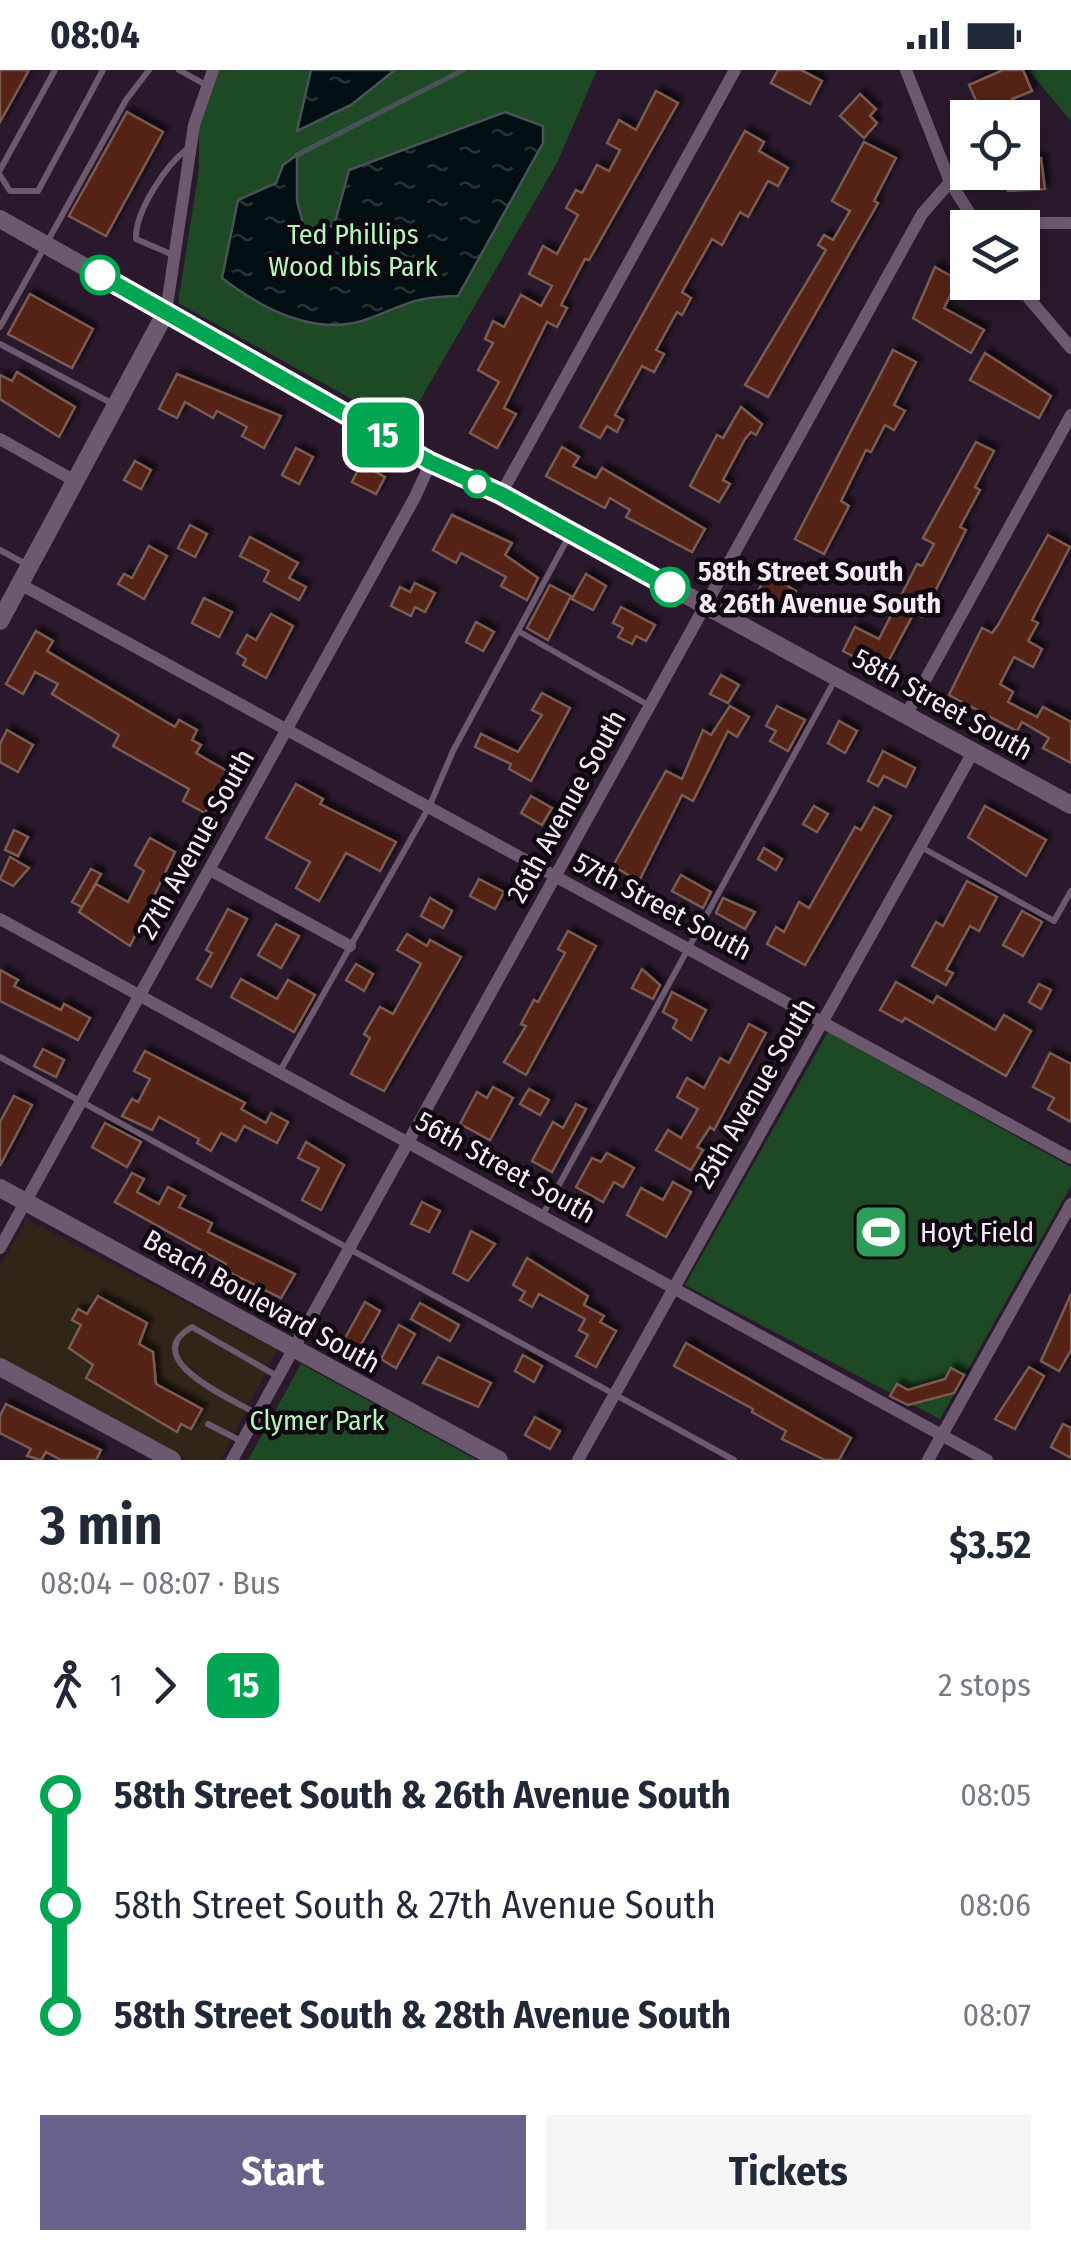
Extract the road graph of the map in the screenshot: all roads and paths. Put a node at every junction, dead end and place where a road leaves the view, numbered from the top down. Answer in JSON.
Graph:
{"nodes":[{"id":1,"x":55,"y":70,"type":"edge"},
{"id":2,"x":103,"y":70,"type":"edge"},
{"id":3,"x":150,"y":70,"type":"edge"},
{"id":4,"x":179,"y":70,"type":"edge"},
{"id":5,"x":213,"y":70,"type":"edge"},
{"id":6,"x":735,"y":70,"type":"edge"},
{"id":7,"x":906,"y":70,"type":"edge"},
{"id":8,"x":207,"y":86,"type":"junction"},
{"id":9,"x":190,"y":147,"type":"junction"},
{"id":10,"x":0,"y":172,"type":"edge"},
{"id":11,"x":950,"y":182,"type":"joint"},
{"id":12,"x":1071,"y":222,"type":"edge"},
{"id":13,"x":1,"y":223,"type":"edge"},
{"id":14,"x":1040,"y":223,"type":"edge"},
{"id":15,"x":45,"y":245,"type":"junction"},
{"id":16,"x":174,"y":255,"type":"junction"},
{"id":17,"x":1031,"y":300,"type":"edge"},
{"id":18,"x":166,"y":312,"type":"junction"},
{"id":19,"x":0,"y":327,"type":"edge"},
{"id":20,"x":0,"y":344,"type":"edge"},
{"id":21,"x":1071,"y":348,"type":"edge"},
{"id":22,"x":116,"y":406,"type":"junction"},
{"id":23,"x":1071,"y":416,"type":"edge"},
{"id":24,"x":0,"y":439,"type":"edge"},
{"id":25,"x":430,"y":462,"type":"junction"},
{"id":26,"x":75,"y":480,"type":"junction"},
{"id":27,"x":501,"y":494,"type":"junction"},
{"id":28,"x":571,"y":532,"type":"junction"},
{"id":29,"x":0,"y":550,"type":"edge"},
{"id":30,"x":30,"y":566,"type":"junction"},
{"id":31,"x":20,"y":584,"type":"junction"},
{"id":32,"x":706,"y":606,"type":"junction"},
{"id":33,"x":0,"y":621,"type":"edge"},
{"id":34,"x":518,"y":632,"type":"junction"},
{"id":35,"x":836,"y":677,"type":"junction"},
{"id":36,"x":650,"y":706,"type":"junction"},
{"id":37,"x":906,"y":715,"type":"junction"},
{"id":38,"x":287,"y":729,"type":"junction"},
{"id":39,"x":973,"y":752,"type":"junction"},
{"id":40,"x":1071,"y":805,"type":"edge"},
{"id":41,"x":429,"y":807,"type":"junction"},
{"id":42,"x":920,"y":847,"type":"junction"},
{"id":43,"x":210,"y":870,"type":"junction"},
{"id":44,"x":556,"y":876,"type":"junction"},
{"id":45,"x":1071,"y":891,"type":"edge"},
{"id":46,"x":0,"y":919,"type":"edge"},
{"id":47,"x":350,"y":946,"type":"junction"},
{"id":48,"x":689,"y":948,"type":"junction"},
{"id":49,"x":140,"y":995,"type":"junction"},
{"id":50,"x":824,"y":1021,"type":"junction"},
{"id":51,"x":0,"y":1057,"type":"edge"},
{"id":52,"x":280,"y":1072,"type":"junction"},
{"id":53,"x":82,"y":1100,"type":"junction"},
{"id":54,"x":408,"y":1142,"type":"junction"},
{"id":55,"x":1071,"y":1158,"type":"edge"},
{"id":56,"x":0,"y":1188,"type":"edge"},
{"id":57,"x":25,"y":1202,"type":"junction"},
{"id":58,"x":1071,"y":1204,"type":"edge"},
{"id":59,"x":542,"y":1216,"type":"junction"},
{"id":60,"x":0,"y":1248,"type":"edge"},
{"id":61,"x":348,"y":1249,"type":"junction"},
{"id":62,"x":672,"y":1287,"type":"junction"},
{"id":63,"x":292,"y":1350,"type":"junction"},
{"id":64,"x":0,"y":1367,"type":"edge"},
{"id":65,"x":278,"y":1376,"type":"junction"},
{"id":66,"x":613,"y":1396,"type":"junction"},
{"id":67,"x":257,"y":1414,"type":"junction"},
{"id":68,"x":208,"y":1424,"type":"dead end"},
{"id":69,"x":941,"y":1435,"type":"junction"},
{"id":70,"x":242,"y":1441,"type":"junction"},
{"id":71,"x":172,"y":1460,"type":"edge"},
{"id":72,"x":232,"y":1460,"type":"edge"},
{"id":73,"x":500,"y":1460,"type":"edge"},
{"id":74,"x":578,"y":1460,"type":"edge"},
{"id":75,"x":734,"y":1460,"type":"edge"},
{"id":76,"x":928,"y":1460,"type":"edge"},
{"id":77,"x":987,"y":1460,"type":"edge"}],
"edges":[{"from":1,"to":10,"type":"lane"},
{"from":2,"to":10,"type":"lane"},
{"from":3,"to":15,"type":"lane"},
{"from":4,"to":8,"type":"lane"},
{"from":5,"to":8,"type":"street"},
{"from":6,"to":27,"type":"street"},
{"from":7,"to":11,"type":"street"},
{"from":8,"to":9,"type":"street"},
{"from":9,"to":16,"type":"street"},
{"from":9,"to":16,"type":"lane"},
{"from":11,"to":32,"type":"street","name":"26th Avenue South"},
{"from":12,"to":14,"type":"street"},
{"from":13,"to":15,"type":"street","name":"58th Street South"},
{"from":15,"to":18,"type":"street","name":"58th Street South"},
{"from":15,"to":19,"type":"lane"},
{"from":16,"to":18,"type":"street"},
{"from":17,"to":21,"type":"street"},
{"from":18,"to":22,"type":"street"},
{"from":18,"to":25,"type":"street","name":"58th Street South"},
{"from":20,"to":22,"type":"lane"},
{"from":22,"to":26,"type":"street"},
{"from":23,"to":37,"type":"street"},
{"from":24,"to":26,"type":"street"},
{"from":25,"to":27,"type":"street","name":"58th Street South"},
{"from":25,"to":38,"type":"street","name":"27th Avenue South"},
{"from":26,"to":30,"type":"street"},
{"from":27,"to":28,"type":"street","name":"58th Street South"},
{"from":28,"to":32,"type":"street","name":"58th Street South"},
{"from":28,"to":34,"type":"lane"},
{"from":29,"to":30,"type":"lane"},
{"from":30,"to":31,"type":"street"},
{"from":31,"to":33,"type":"street"},
{"from":31,"to":38,"type":"street","name":"57th Street South"},
{"from":32,"to":35,"type":"street","name":"58th Street South"},
{"from":32,"to":36,"type":"street","name":"26th Avenue South"},
{"from":34,"to":36,"type":"lane"},
{"from":34,"to":41,"type":"lane"},
{"from":35,"to":37,"type":"street","name":"58th Street South"},
{"from":35,"to":48,"type":"lane"},
{"from":36,"to":44,"type":"street","name":"26th Avenue South"},
{"from":37,"to":39,"type":"street","name":"58th Street South"},
{"from":38,"to":41,"type":"street","name":"57th Street South"},
{"from":38,"to":43,"type":"street","name":"27th Avenue South"},
{"from":39,"to":40,"type":"street","name":"58th Street South"},
{"from":39,"to":42,"type":"street","name":"25th Avenue South"},
{"from":41,"to":44,"type":"street","name":"57th Street South"},
{"from":41,"to":47,"type":"lane"},
{"from":42,"to":45,"type":"lane"},
{"from":42,"to":50,"type":"street","name":"25th Avenue South"},
{"from":43,"to":47,"type":"street"},
{"from":43,"to":49,"type":"street","name":"27th Avenue South"},
{"from":44,"to":48,"type":"street","name":"57th Street South"},
{"from":44,"to":54,"type":"street","name":"26th Avenue South"},
{"from":46,"to":49,"type":"street","name":"56th Street South"},
{"from":47,"to":52,"type":"lane"},
{"from":48,"to":50,"type":"street","name":"57th Street South"},
{"from":48,"to":59,"type":"lane"},
{"from":49,"to":52,"type":"street","name":"56th Street South"},
{"from":49,"to":53,"type":"street","name":"27th Avenue South"},
{"from":50,"to":55,"type":"street","name":"57th Street South"},
{"from":50,"to":62,"type":"street","name":"25th Avenue South"},
{"from":51,"to":53,"type":"lane"},
{"from":52,"to":54,"type":"street","name":"56th Street South"},
{"from":53,"to":57,"type":"street","name":"27th Avenue South"},
{"from":53,"to":61,"type":"lane"},
{"from":54,"to":59,"type":"street","name":"56th Street South"},
{"from":54,"to":61,"type":"street","name":"26th Avenue South"},
{"from":56,"to":57,"type":"street","name":"Beach Boulevard South"},
{"from":57,"to":60,"type":"street","name":"27th Avenue South"},
{"from":57,"to":63,"type":"street","name":"Beach Boulevard South"},
{"from":58,"to":69,"type":"street"},
{"from":59,"to":62,"type":"street","name":"56th Street South"},
{"from":61,"to":63,"type":"street","name":"26th Avenue South"},
{"from":61,"to":66,"type":"lane"},
{"from":62,"to":66,"type":"street","name":"25th Avenue South"},
{"from":62,"to":69,"type":"street","name":"56th Street South"},
{"from":63,"to":65,"type":"street","name":"26th Avenue South"},
{"from":63,"to":73,"type":"street","name":"Beach Boulevard South"},
{"from":64,"to":71,"type":"street"},
{"from":65,"to":67,"type":"street","name":"26th Avenue South"},
{"from":65,"to":67,"type":"lane"},
{"from":66,"to":74,"type":"street","name":"25th Avenue South"},
{"from":66,"to":75,"type":"lane"},
{"from":67,"to":70,"type":"street","name":"26th Avenue South"},
{"from":68,"to":70,"type":"lane"},
{"from":69,"to":76,"type":"street"},
{"from":69,"to":77,"type":"street","name":"56th Street South"},
{"from":70,"to":72,"type":"street","name":"26th Avenue South"}]}
